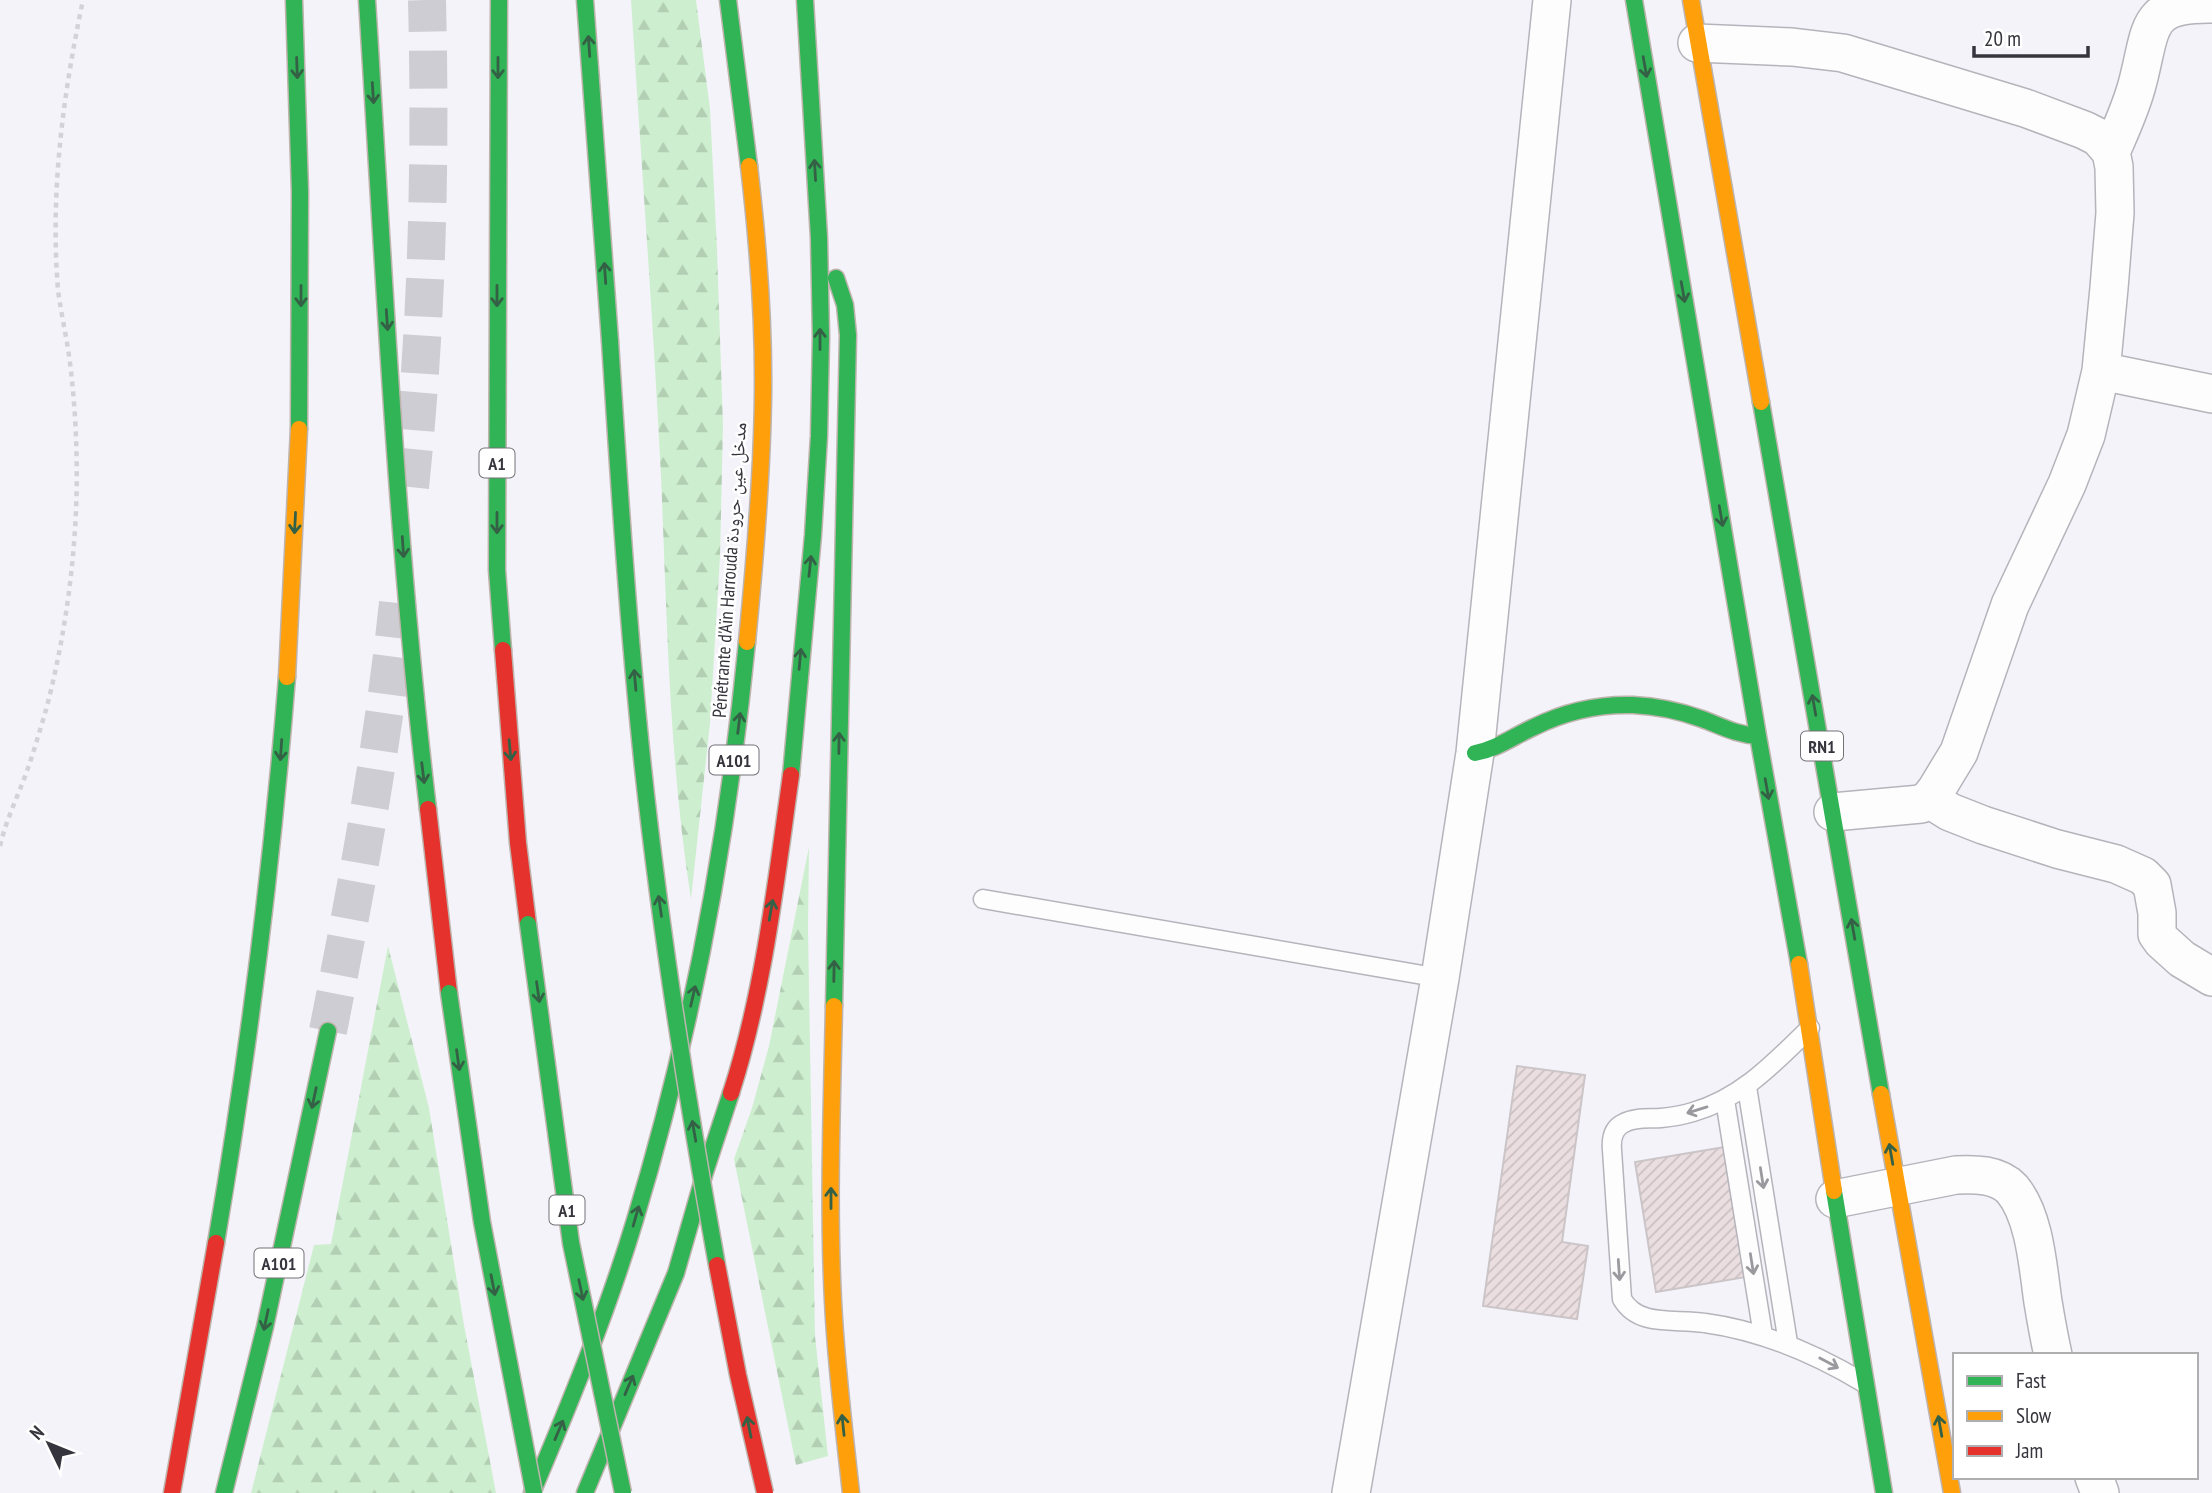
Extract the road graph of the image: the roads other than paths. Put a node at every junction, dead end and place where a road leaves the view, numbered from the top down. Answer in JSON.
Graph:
{"nodes":[{"id":1,"x":294,"y":0,"type":"edge"},
{"id":2,"x":367,"y":0,"type":"edge"},
{"id":3,"x":499,"y":0,"type":"edge"},
{"id":4,"x":585,"y":0,"type":"edge"},
{"id":5,"x":728,"y":0,"type":"edge"},
{"id":6,"x":806,"y":0,"type":"edge"},
{"id":7,"x":1552,"y":0,"type":"edge"},
{"id":8,"x":1634,"y":0,"type":"edge"},
{"id":9,"x":1691,"y":0,"type":"edge"},
{"id":10,"x":2212,"y":4,"type":"edge"},
{"id":11,"x":1697,"y":43,"type":"junction"},
{"id":12,"x":2111,"y":152,"type":"junction"},
{"id":13,"x":819,"y":238,"type":"junction"},
{"id":14,"x":2101,"y":371,"type":"junction"},
{"id":15,"x":2212,"y":394,"type":"edge"},
{"id":16,"x":1758,"y":736,"type":"junction"},
{"id":17,"x":1475,"y":753,"type":"junction"},
{"id":18,"x":1928,"y":799,"type":"junction"},
{"id":19,"x":1833,"y":812,"type":"junction"},
{"id":20,"x":983,"y":899,"type":"dead end"},
{"id":21,"x":2212,"y":977,"type":"edge"},
{"id":22,"x":1440,"y":978,"type":"junction"},
{"id":23,"x":1810,"y":1028,"type":"junction"},
{"id":24,"x":328,"y":1031,"type":"tunnel mouth"},
{"id":25,"x":1747,"y":1087,"type":"junction"},
{"id":26,"x":1725,"y":1100,"type":"junction"},
{"id":27,"x":1897,"y":1188,"type":"junction"},
{"id":28,"x":1835,"y":1199,"type":"junction"},
{"id":29,"x":1763,"y":1335,"type":"junction"},
{"id":30,"x":1788,"y":1343,"type":"junction"},
{"id":31,"x":2053,"y":1353,"type":"edge"},
{"id":32,"x":1866,"y":1385,"type":"junction"},
{"id":33,"x":172,"y":1493,"type":"edge"},
{"id":34,"x":224,"y":1493,"type":"edge"},
{"id":35,"x":533,"y":1493,"type":"edge"},
{"id":36,"x":585,"y":1493,"type":"edge"},
{"id":37,"x":623,"y":1493,"type":"edge"},
{"id":38,"x":765,"y":1493,"type":"edge"},
{"id":39,"x":850,"y":1493,"type":"edge"},
{"id":40,"x":1351,"y":1493,"type":"edge"},
{"id":41,"x":1884,"y":1493,"type":"edge"},
{"id":42,"x":1952,"y":1493,"type":"edge"}],
"edges":[{"from":1,"to":33,"type":"main road","one_way":true},
{"from":2,"to":35,"type":"main road","one_way":true,"bridge":true},
{"from":3,"to":37,"type":"main road","number":"A1","one_way":true,"bridge":true},
{"from":38,"to":4,"type":"main road","one_way":true,"bridge":true},
{"from":35,"to":5,"type":"main road","name":"Pénétrante d'Aïn Harrouda مدخل عين حرودة","number":"A101","one_way":true},
{"from":13,"to":6,"type":"main road","one_way":true},
{"from":7,"to":17,"type":"street"},
{"from":8,"to":16,"type":"main road","one_way":true},
{"from":9,"to":11,"type":"main road","number":"RN1"},
{"from":10,"to":12,"type":"street"},
{"from":11,"to":12,"type":"street"},
{"from":19,"to":11,"type":"main road","number":"RN1","one_way":true},
{"from":12,"to":14,"type":"street"},
{"from":36,"to":13,"type":"main road","one_way":true},
{"from":39,"to":13,"type":"main road","one_way":true},
{"from":14,"to":15,"type":"street"},
{"from":14,"to":18,"type":"street"},
{"from":16,"to":17,"type":"main road"},
{"from":16,"to":23,"type":"main road","one_way":true},
{"from":17,"to":22,"type":"street"},
{"from":18,"to":19,"type":"street"},
{"from":18,"to":21,"type":"street"},
{"from":27,"to":19,"type":"main road","number":"RN1","one_way":true},
{"from":20,"to":22,"type":"lane"},
{"from":22,"to":40,"type":"street"},
{"from":23,"to":25,"type":"lane"},
{"from":23,"to":28,"type":"main road"},
{"from":24,"to":34,"type":"main road","number":"A101","one_way":true},
{"from":25,"to":26,"type":"lane"},
{"from":25,"to":30,"type":"lane","one_way":true},
{"from":26,"to":29,"type":"lane","one_way":true},
{"from":26,"to":29,"type":"lane","one_way":true},
{"from":27,"to":28,"type":"street"},
{"from":27,"to":31,"type":"street"},
{"from":42,"to":27,"type":"main road","number":"RN1","one_way":true},
{"from":28,"to":32,"type":"main road"},
{"from":29,"to":30,"type":"lane"},
{"from":30,"to":32,"type":"lane","one_way":true},
{"from":32,"to":41,"type":"main road"}]}
